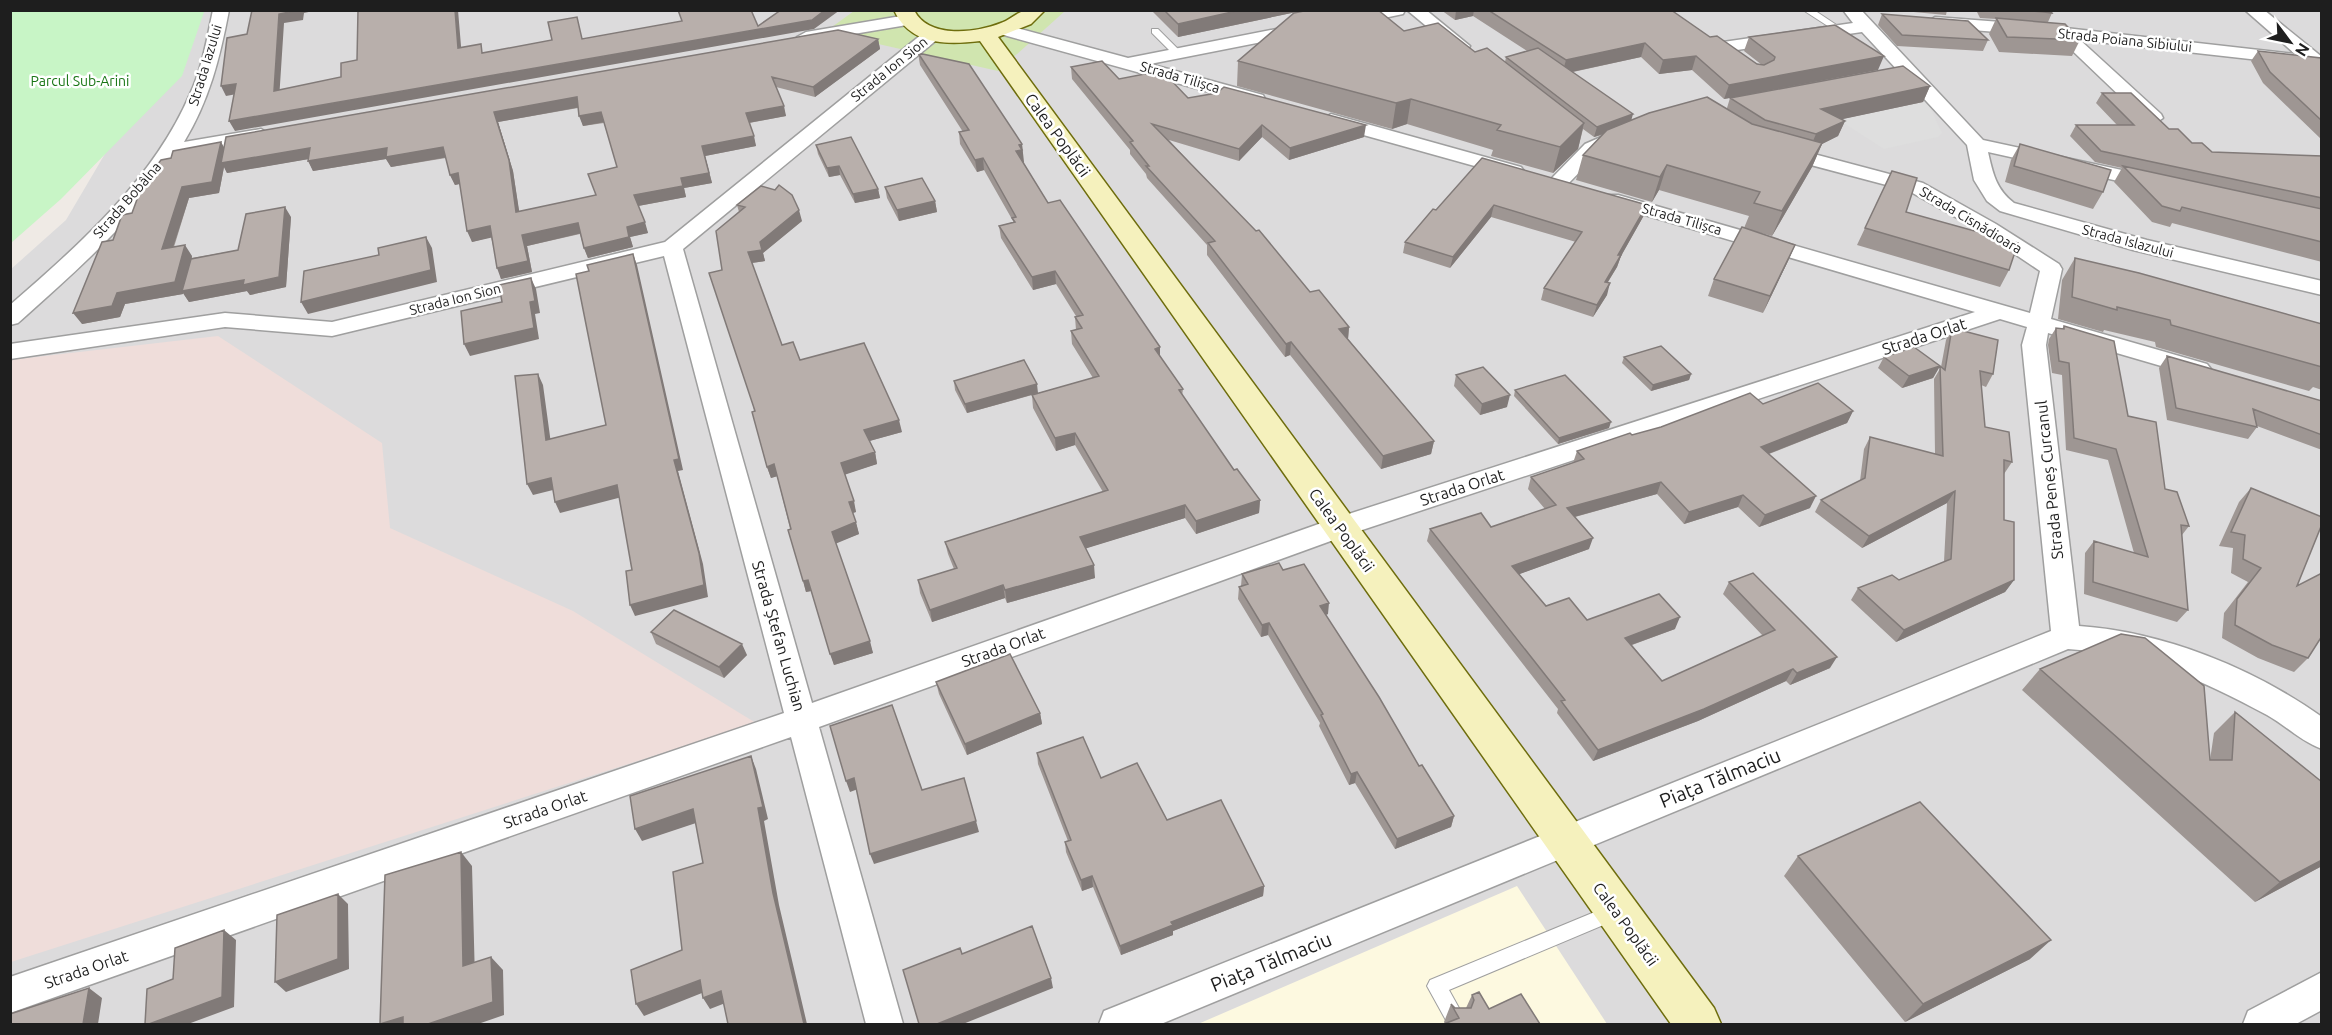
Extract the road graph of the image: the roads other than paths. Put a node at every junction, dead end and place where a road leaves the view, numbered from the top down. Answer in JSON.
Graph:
{"nodes":[{"id":1,"x":221,"y":10,"type":"edge"},
{"id":2,"x":1035,"y":10,"type":"edge"},
{"id":3,"x":1397,"y":10,"type":"edge"},
{"id":4,"x":1414,"y":10,"type":"edge"},
{"id":5,"x":1807,"y":10,"type":"edge"},
{"id":6,"x":2253,"y":10,"type":"edge"},
{"id":7,"x":905,"y":15,"type":"edge"},
{"id":8,"x":1863,"y":17,"type":"edge"},
{"id":9,"x":1913,"y":20,"type":"edge"},
{"id":10,"x":1840,"y":30,"type":"junction"},
{"id":11,"x":1155,"y":31,"type":"dead end"},
{"id":12,"x":996,"y":33,"type":"junction"},
{"id":13,"x":2063,"y":33,"type":"junction"},
{"id":14,"x":933,"y":34,"type":"junction"},
{"id":15,"x":1704,"y":35,"type":"edge"},
{"id":16,"x":792,"y":40,"type":"edge"},
{"id":17,"x":1723,"y":47,"type":"junction"},
{"id":18,"x":1178,"y":54,"type":"junction"},
{"id":19,"x":1471,"y":54,"type":"edge"},
{"id":20,"x":1741,"y":59,"type":"edge"},
{"id":21,"x":1130,"y":63,"type":"junction"},
{"id":22,"x":2320,"y":63,"type":"edge"},
{"id":23,"x":1906,"y":72,"type":"junction"},
{"id":24,"x":1883,"y":76,"type":"edge"},
{"id":25,"x":1278,"y":105,"type":"edge"},
{"id":26,"x":1312,"y":115,"type":"edge"},
{"id":27,"x":1634,"y":131,"type":"edge"},
{"id":28,"x":275,"y":133,"type":"edge"},
{"id":29,"x":1573,"y":133,"type":"edge"},
{"id":30,"x":2171,"y":134,"type":"edge"},
{"id":31,"x":1976,"y":144,"type":"junction"},
{"id":32,"x":1760,"y":145,"type":"edge"},
{"id":33,"x":1592,"y":148,"type":"junction"},
{"id":34,"x":170,"y":150,"type":"junction"},
{"id":35,"x":1558,"y":183,"type":"junction"},
{"id":36,"x":2172,"y":187,"type":"edge"},
{"id":37,"x":672,"y":247,"type":"junction"},
{"id":38,"x":2319,"y":289,"type":"edge"},
{"id":39,"x":2000,"y":311,"type":"junction"},
{"id":40,"x":10,"y":318,"type":"edge"},
{"id":41,"x":2038,"y":323,"type":"junction"},
{"id":42,"x":10,"y":352,"type":"edge"},
{"id":43,"x":2220,"y":375,"type":"edge"},
{"id":44,"x":1340,"y":527,"type":"junction"},
{"id":45,"x":2066,"y":637,"type":"junction"},
{"id":46,"x":802,"y":720,"type":"junction"},
{"id":47,"x":2320,"y":732,"type":"edge"},
{"id":48,"x":1565,"y":841,"type":"junction"},
{"id":49,"x":1616,"y":911,"type":"junction"},
{"id":50,"x":2322,"y":990,"type":"edge"},
{"id":51,"x":10,"y":995,"type":"edge"},
{"id":52,"x":1455,"y":1017,"type":"edge"},
{"id":53,"x":885,"y":1024,"type":"edge"},
{"id":54,"x":1117,"y":1024,"type":"edge"},
{"id":55,"x":1698,"y":1024,"type":"edge"},
{"id":56,"x":2261,"y":1024,"type":"edge"}],
"edges":[{"from":1,"to":34,"type":"street","name":"Strada Iazului"},
{"from":2,"to":12,"type":"main road"},
{"from":3,"to":18,"type":"street"},
{"from":4,"to":19,"type":"street"},
{"from":5,"to":10,"type":"lane"},
{"from":6,"to":22,"type":"street"},
{"from":7,"to":14,"type":"main road"},
{"from":7,"to":16,"type":"street"},
{"from":8,"to":10,"type":"street"},
{"from":8,"to":23,"type":"street"},
{"from":9,"to":13,"type":"street","name":"Strada Poiana Sibiului"},
{"from":10,"to":17,"type":"street"},
{"from":11,"to":18,"type":"lane"},
{"from":12,"to":14,"type":"main road"},
{"from":12,"to":21,"type":"street","name":"Strada Tilișca"},
{"from":12,"to":44,"type":"main road","name":"Calea Poplăcii"},
{"from":13,"to":22,"type":"street","name":"Strada Poiana Sibiului"},
{"from":13,"to":30,"type":"street"},
{"from":14,"to":37,"type":"street","name":"Strada Ion Sion"},
{"from":15,"to":17,"type":"street"},
{"from":17,"to":20,"type":"street"},
{"from":18,"to":21,"type":"street"},
{"from":21,"to":25,"type":"street","name":"Strada Tilișca"},
{"from":23,"to":24,"type":"street"},
{"from":23,"to":31,"type":"street"},
{"from":26,"to":35,"type":"street","name":"Strada Tilișca"},
{"from":27,"to":33,"type":"street"},
{"from":28,"to":34,"type":"street","name":"Strada Bobâlna"},
{"from":29,"to":33,"type":"street"},
{"from":31,"to":36,"type":"street"},
{"from":31,"to":38,"type":"street","name":"Strada Islazului"},
{"from":32,"to":41,"type":"street","name":"Strada Cisnădioara"},
{"from":33,"to":35,"type":"street"},
{"from":34,"to":40,"type":"street","name":"Strada Bobâlna"},
{"from":35,"to":39,"type":"street","name":"Strada Tilișca"},
{"from":37,"to":42,"type":"street","name":"Strada Ion Sion"},
{"from":37,"to":46,"type":"street","name":"Strada Ștefan Luchian"},
{"from":39,"to":41,"type":"street","name":"Strada Tilișca"},
{"from":39,"to":44,"type":"street","name":"Strada Orlat"},
{"from":41,"to":43,"type":"street","name":"Strada Tilișca"},
{"from":41,"to":45,"type":"street","name":"Strada Peneș Curcanul"},
{"from":44,"to":46,"type":"street","name":"Strada Orlat"},
{"from":44,"to":48,"type":"main road","name":"Calea Poplăcii"},
{"from":45,"to":47,"type":"street","name":"Piața Tălmaciu"},
{"from":45,"to":48,"type":"street","name":"Piața Tălmaciu"},
{"from":46,"to":51,"type":"street","name":"Strada Orlat"},
{"from":46,"to":53,"type":"street","name":"Strada Ștefan Luchian"},
{"from":48,"to":49,"type":"main road","name":"Calea Poplăcii"},
{"from":48,"to":54,"type":"street","name":"Piața Tălmaciu"},
{"from":49,"to":52,"type":"lane"},
{"from":49,"to":55,"type":"main road","name":"Calea Poplăcii"},
{"from":50,"to":56,"type":"street"}]}
